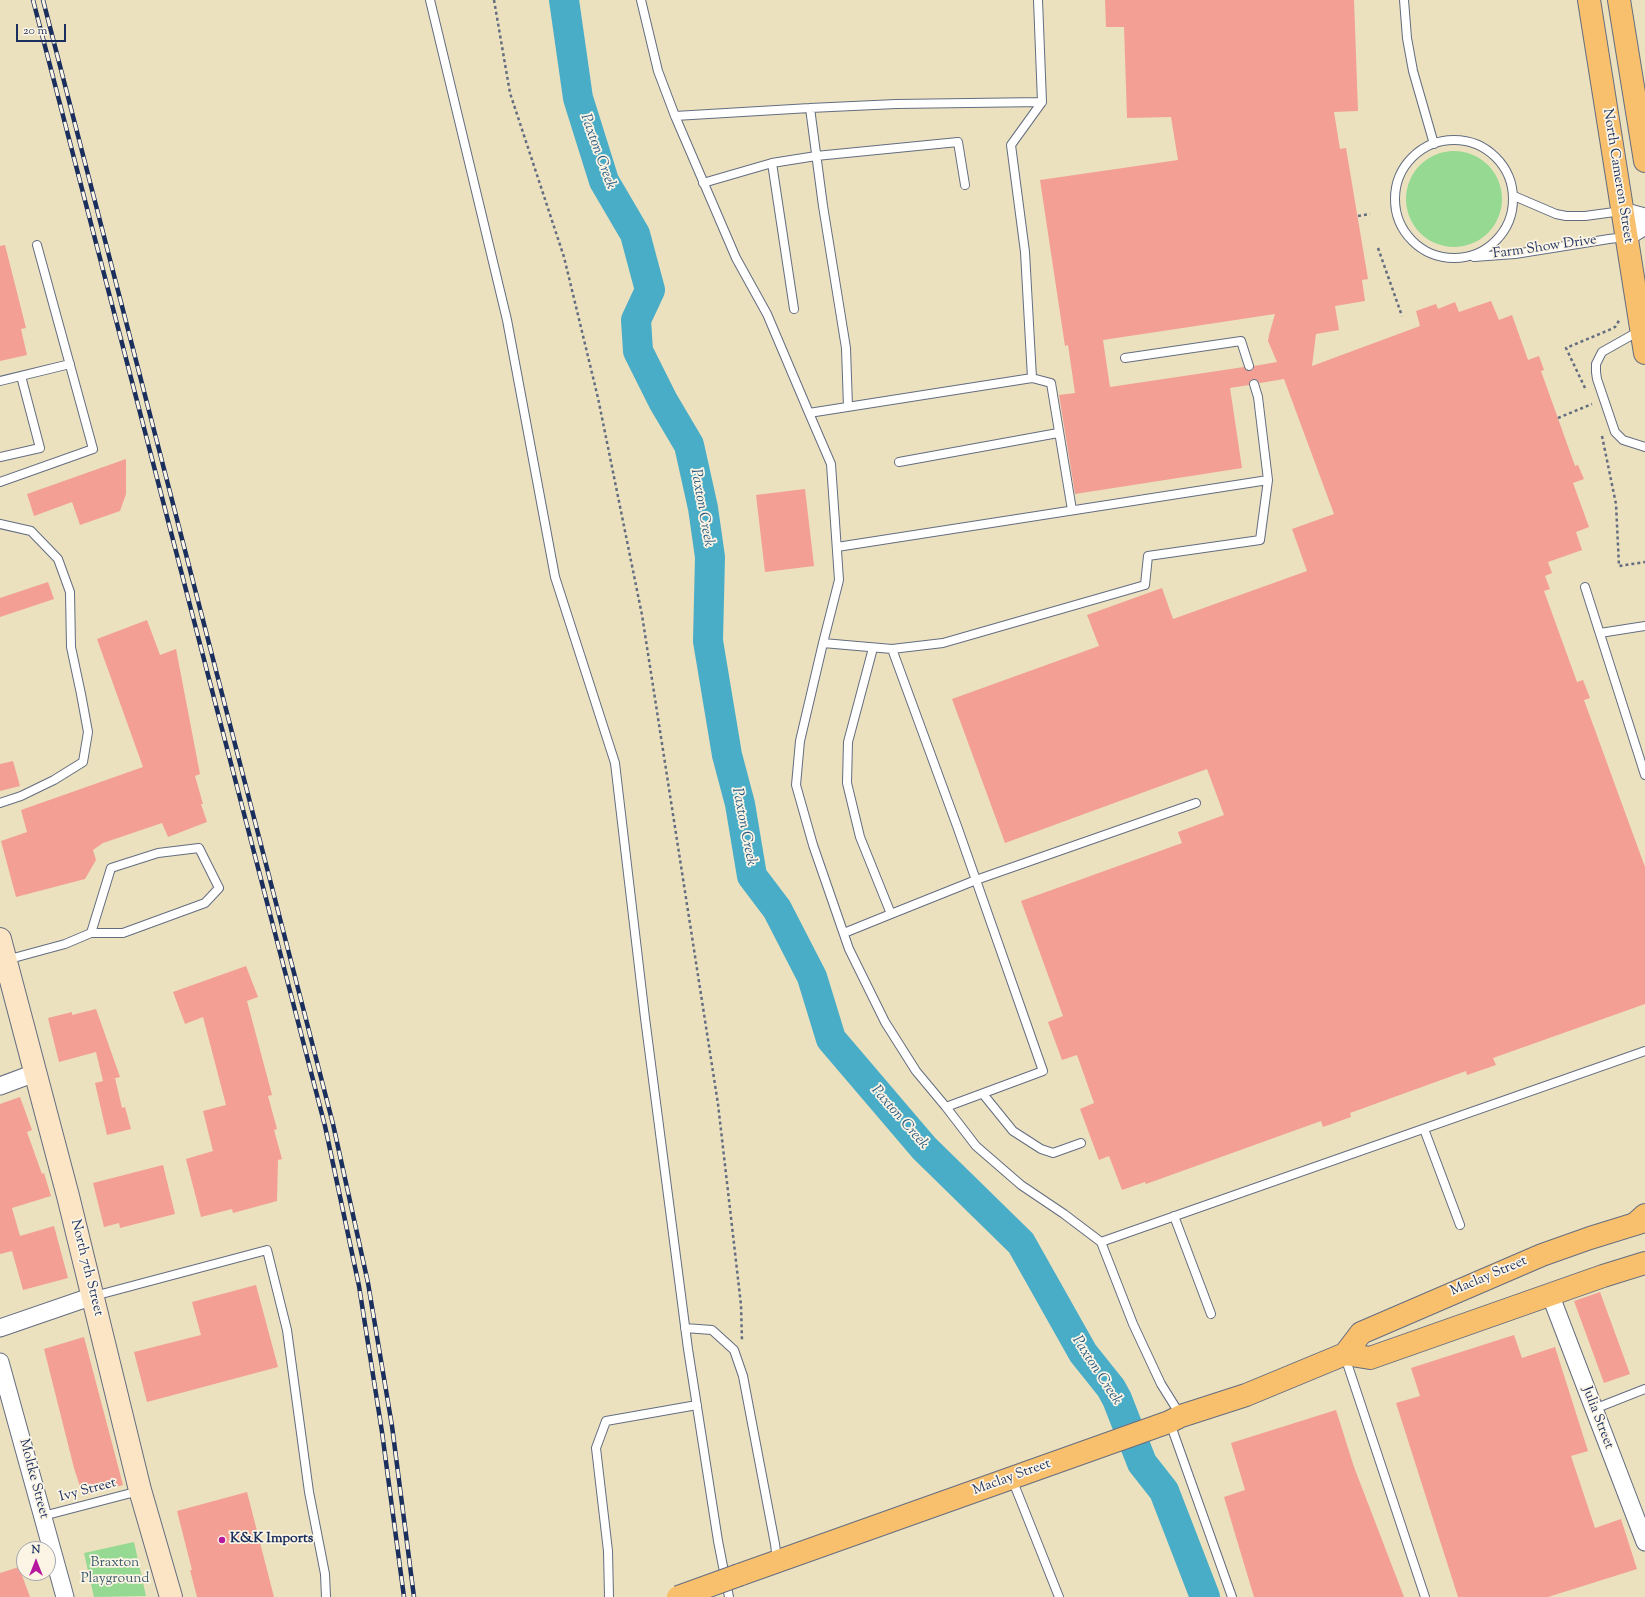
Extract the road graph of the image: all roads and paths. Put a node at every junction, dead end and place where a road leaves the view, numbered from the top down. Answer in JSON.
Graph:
{"nodes":[{"id":1,"x":430,"y":0,"type":"edge"},
{"id":2,"x":494,"y":0,"type":"edge"},
{"id":3,"x":641,"y":0,"type":"edge"},
{"id":4,"x":1038,"y":0,"type":"edge"},
{"id":5,"x":1404,"y":0,"type":"edge"},
{"id":6,"x":1589,"y":0,"type":"edge"},
{"id":7,"x":1619,"y":0,"type":"edge"},
{"id":8,"x":1042,"y":102,"type":"junction"},
{"id":9,"x":810,"y":108,"type":"junction"},
{"id":10,"x":675,"y":116,"type":"junction"},
{"id":11,"x":1434,"y":144,"type":"junction"},
{"id":12,"x":816,"y":156,"type":"junction"},
{"id":13,"x":1645,"y":161,"type":"edge"},
{"id":14,"x":772,"y":163,"type":"junction"},
{"id":15,"x":704,"y":183,"type":"junction"},
{"id":16,"x":965,"y":185,"type":"dead end"},
{"id":17,"x":1514,"y":196,"type":"junction"},
{"id":18,"x":1622,"y":211,"type":"junction"},
{"id":19,"x":1370,"y":214,"type":"dead end"},
{"id":20,"x":1358,"y":216,"type":"dead end"},
{"id":21,"x":1645,"y":217,"type":"edge"},
{"id":22,"x":1645,"y":226,"type":"edge"},
{"id":23,"x":1627,"y":237,"type":"junction"},
{"id":24,"x":37,"y":245,"type":"dead end"},
{"id":25,"x":1378,"y":248,"type":"dead end"},
{"id":26,"x":1463,"y":258,"type":"junction"},
{"id":27,"x":794,"y":309,"type":"dead end"},
{"id":28,"x":1402,"y":316,"type":"dead end"},
{"id":29,"x":1620,"y":317,"type":"dead end"},
{"id":30,"x":1641,"y":330,"type":"junction"},
{"id":31,"x":1645,"y":353,"type":"edge"},
{"id":32,"x":1125,"y":358,"type":"dead end"},
{"id":33,"x":70,"y":364,"type":"junction"},
{"id":34,"x":1249,"y":366,"type":"dead end"},
{"id":35,"x":21,"y":376,"type":"junction"},
{"id":36,"x":1032,"y":378,"type":"junction"},
{"id":37,"x":0,"y":381,"type":"edge"},
{"id":38,"x":1254,"y":384,"type":"dead end"},
{"id":39,"x":1586,"y":391,"type":"dead end"},
{"id":40,"x":1589,"y":398,"type":"dead end"},
{"id":41,"x":1592,"y":404,"type":"junction"},
{"id":42,"x":848,"y":407,"type":"junction"},
{"id":43,"x":1594,"y":411,"type":"dead end"},
{"id":44,"x":809,"y":413,"type":"junction"},
{"id":45,"x":1558,"y":418,"type":"dead end"},
{"id":46,"x":1601,"y":430,"type":"dead end"},
{"id":47,"x":1058,"y":433,"type":"junction"},
{"id":48,"x":1645,"y":446,"type":"edge"},
{"id":49,"x":0,"y":457,"type":"edge"},
{"id":50,"x":899,"y":462,"type":"dead end"},
{"id":51,"x":1268,"y":480,"type":"junction"},
{"id":52,"x":0,"y":482,"type":"edge"},
{"id":53,"x":1072,"y":510,"type":"junction"},
{"id":54,"x":0,"y":524,"type":"edge"},
{"id":55,"x":837,"y":547,"type":"junction"},
{"id":56,"x":1645,"y":562,"type":"edge"},
{"id":57,"x":1585,"y":587,"type":"dead end"},
{"id":58,"x":1645,"y":626,"type":"edge"},
{"id":59,"x":1600,"y":633,"type":"junction"},
{"id":60,"x":823,"y":643,"type":"junction"},
{"id":61,"x":873,"y":648,"type":"junction"},
{"id":62,"x":892,"y":649,"type":"junction"},
{"id":63,"x":1645,"y":775,"type":"edge"},
{"id":64,"x":0,"y":803,"type":"edge"},
{"id":65,"x":1196,"y":803,"type":"dead end"},
{"id":66,"x":976,"y":880,"type":"junction"},
{"id":67,"x":891,"y":914,"type":"junction"},
{"id":68,"x":91,"y":933,"type":"junction"},
{"id":69,"x":844,"y":933,"type":"junction"},
{"id":70,"x":0,"y":939,"type":"edge"},
{"id":71,"x":6,"y":960,"type":"junction"},
{"id":72,"x":1645,"y":1051,"type":"edge"},
{"id":73,"x":35,"y":1073,"type":"junction"},
{"id":74,"x":0,"y":1086,"type":"edge"},
{"id":75,"x":983,"y":1094,"type":"junction"},
{"id":76,"x":946,"y":1107,"type":"junction"},
{"id":77,"x":1424,"y":1129,"type":"junction"},
{"id":78,"x":1081,"y":1143,"type":"dead end"},
{"id":79,"x":1174,"y":1216,"type":"junction"},
{"id":80,"x":1642,"y":1220,"type":"edge"},
{"id":81,"x":1460,"y":1225,"type":"dead end"},
{"id":82,"x":1101,"y":1242,"type":"junction"},
{"id":83,"x":1645,"y":1263,"type":"edge"},
{"id":84,"x":1550,"y":1294,"type":"junction"},
{"id":85,"x":93,"y":1296,"type":"junction"},
{"id":86,"x":1211,"y":1314,"type":"dead end"},
{"id":87,"x":0,"y":1328,"type":"edge"},
{"id":88,"x":685,"y":1328,"type":"junction"},
{"id":89,"x":742,"y":1344,"type":"dead end"},
{"id":90,"x":1345,"y":1354,"type":"junction"},
{"id":91,"x":0,"y":1362,"type":"edge"},
{"id":92,"x":1645,"y":1389,"type":"edge"},
{"id":93,"x":697,"y":1405,"type":"junction"},
{"id":94,"x":1594,"y":1410,"type":"junction"},
{"id":95,"x":1175,"y":1419,"type":"junction"},
{"id":96,"x":1012,"y":1478,"type":"junction"},
{"id":97,"x":140,"y":1490,"type":"junction"},
{"id":98,"x":43,"y":1516,"type":"junction"},
{"id":99,"x":1645,"y":1542,"type":"edge"},
{"id":100,"x":777,"y":1562,"type":"junction"},
{"id":101,"x":65,"y":1597,"type":"edge"},
{"id":102,"x":171,"y":1597,"type":"edge"},
{"id":103,"x":326,"y":1597,"type":"edge"},
{"id":104,"x":608,"y":1597,"type":"edge"},
{"id":105,"x":678,"y":1597,"type":"edge"},
{"id":106,"x":729,"y":1597,"type":"edge"},
{"id":107,"x":1059,"y":1597,"type":"edge"},
{"id":108,"x":1232,"y":1597,"type":"edge"},
{"id":109,"x":1425,"y":1597,"type":"edge"}],
"edges":[{"from":1,"to":88,"type":"lane"},
{"from":2,"to":89,"type":"path"},
{"from":3,"to":10,"type":"lane"},
{"from":4,"to":8,"type":"lane"},
{"from":5,"to":11,"type":"lane"},
{"from":6,"to":18,"type":"main road","name":"North Cameron Street"},
{"from":7,"to":13,"type":"main road"},
{"from":8,"to":9,"type":"lane"},
{"from":8,"to":36,"type":"lane"},
{"from":9,"to":10,"type":"lane"},
{"from":9,"to":12,"type":"lane"},
{"from":10,"to":15,"type":"lane"},
{"from":11,"to":17,"type":"lane"},
{"from":11,"to":26,"type":"lane"},
{"from":12,"to":14,"type":"lane"},
{"from":12,"to":16,"type":"lane"},
{"from":12,"to":42,"type":"lane"},
{"from":14,"to":15,"type":"lane"},
{"from":14,"to":27,"type":"lane"},
{"from":15,"to":44,"type":"lane"},
{"from":17,"to":18,"type":"lane","name":"Farm Show Drive"},
{"from":17,"to":26,"type":"lane"},
{"from":18,"to":21,"type":"street","name":"Farm Show Drive"},
{"from":18,"to":23,"type":"main road","name":"North Cameron Street"},
{"from":19,"to":20,"type":"path"},
{"from":22,"to":23,"type":"street"},
{"from":23,"to":26,"type":"lane","name":"Farm Show Drive"},
{"from":23,"to":30,"type":"main road","name":"North Cameron Street"},
{"from":24,"to":33,"type":"lane"},
{"from":25,"to":28,"type":"path"},
{"from":29,"to":39,"type":"path"},
{"from":30,"to":31,"type":"main road","name":"North Cameron Street"},
{"from":30,"to":48,"type":"lane"},
{"from":32,"to":34,"type":"lane"},
{"from":33,"to":35,"type":"lane"},
{"from":33,"to":52,"type":"lane"},
{"from":35,"to":37,"type":"lane"},
{"from":35,"to":49,"type":"lane"},
{"from":36,"to":42,"type":"lane"},
{"from":36,"to":47,"type":"lane"},
{"from":38,"to":51,"type":"lane"},
{"from":40,"to":41,"type":"path"},
{"from":41,"to":43,"type":"path"},
{"from":41,"to":45,"type":"path"},
{"from":42,"to":44,"type":"lane"},
{"from":44,"to":55,"type":"lane"},
{"from":46,"to":56,"type":"path"},
{"from":47,"to":50,"type":"lane"},
{"from":47,"to":53,"type":"lane"},
{"from":51,"to":53,"type":"lane"},
{"from":51,"to":62,"type":"lane"},
{"from":53,"to":55,"type":"lane"},
{"from":54,"to":64,"type":"lane"},
{"from":55,"to":60,"type":"lane"},
{"from":57,"to":59,"type":"lane"},
{"from":58,"to":59,"type":"lane"},
{"from":59,"to":63,"type":"lane"},
{"from":60,"to":61,"type":"lane"},
{"from":60,"to":69,"type":"lane"},
{"from":61,"to":62,"type":"lane"},
{"from":61,"to":67,"type":"lane"},
{"from":62,"to":66,"type":"lane"},
{"from":65,"to":66,"type":"lane"},
{"from":66,"to":67,"type":"lane"},
{"from":66,"to":75,"type":"lane"},
{"from":67,"to":69,"type":"lane"},
{"from":68,"to":68,"type":"lane"},
{"from":68,"to":71,"type":"lane"},
{"from":69,"to":76,"type":"lane"},
{"from":70,"to":71,"type":"main road","name":"North 7th Street"},
{"from":71,"to":73,"type":"main road","name":"North 7th Street"},
{"from":72,"to":77,"type":"lane"},
{"from":73,"to":74,"type":"street"},
{"from":73,"to":85,"type":"main road","name":"North 7th Street"},
{"from":75,"to":76,"type":"lane"},
{"from":75,"to":78,"type":"lane"},
{"from":76,"to":82,"type":"lane"},
{"from":77,"to":79,"type":"lane"},
{"from":77,"to":81,"type":"lane"},
{"from":79,"to":82,"type":"lane"},
{"from":79,"to":86,"type":"lane"},
{"from":80,"to":90,"type":"main road","name":"Maclay Street"},
{"from":82,"to":95,"type":"lane"},
{"from":83,"to":84,"type":"main road"},
{"from":84,"to":90,"type":"main road"},
{"from":84,"to":94,"type":"street","name":"Julia Street"},
{"from":85,"to":87,"type":"street"},
{"from":85,"to":97,"type":"main road","name":"North 7th Street"},
{"from":85,"to":103,"type":"lane"},
{"from":88,"to":93,"type":"lane"},
{"from":88,"to":100,"type":"lane"},
{"from":90,"to":95,"type":"main road","name":"Maclay Street"},
{"from":90,"to":109,"type":"lane"},
{"from":91,"to":98,"type":"street","name":"Moltke Street"},
{"from":92,"to":94,"type":"lane"},
{"from":93,"to":104,"type":"lane"},
{"from":93,"to":106,"type":"lane"},
{"from":94,"to":99,"type":"street","name":"Julia Street"},
{"from":95,"to":96,"type":"main road","name":"Maclay Street"},
{"from":95,"to":108,"type":"lane"},
{"from":96,"to":100,"type":"main road","name":"Maclay Street"},
{"from":96,"to":107,"type":"lane"},
{"from":97,"to":98,"type":"lane","name":"Ivy Street"},
{"from":97,"to":102,"type":"main road","name":"North 7th Street"},
{"from":98,"to":101,"type":"street","name":"Moltke Street"},
{"from":100,"to":105,"type":"main road","name":"Maclay Street","bridge":true}]}
